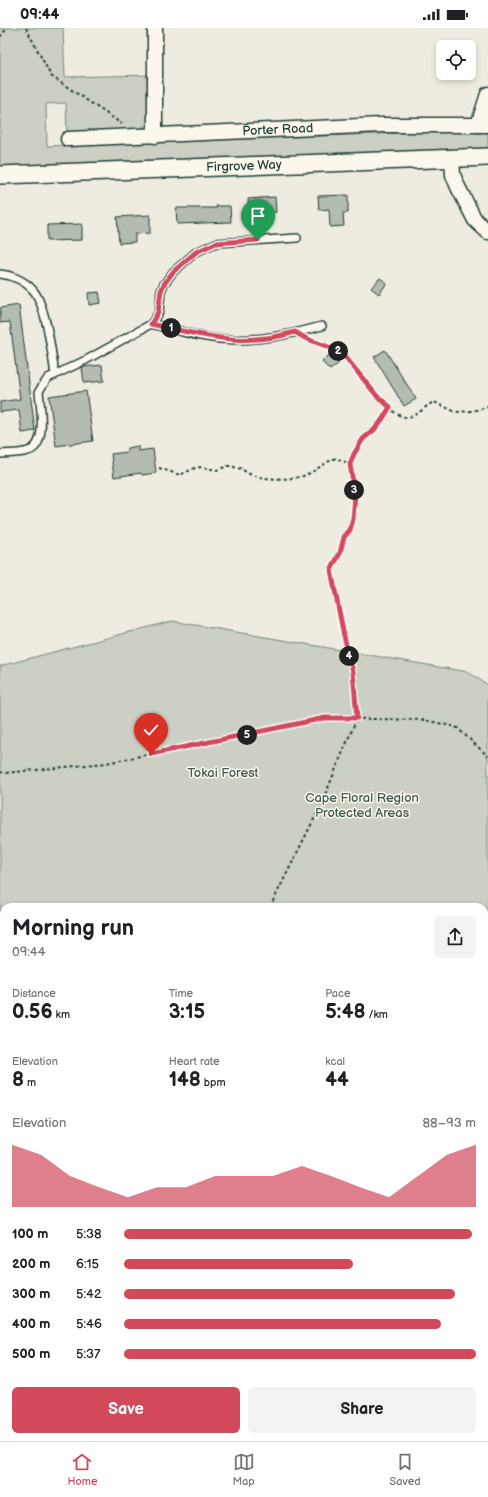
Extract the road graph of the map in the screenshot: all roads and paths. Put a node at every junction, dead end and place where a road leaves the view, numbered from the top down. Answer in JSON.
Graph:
{"nodes":[{"id":1,"x":7,"y":28,"type":"edge"},
{"id":2,"x":26,"y":28,"type":"edge"},
{"id":3,"x":155,"y":28,"type":"edge"},
{"id":4,"x":0,"y":37,"type":"edge"},
{"id":5,"x":488,"y":94,"type":"edge"},
{"id":6,"x":483,"y":125,"type":"edge"},
{"id":7,"x":139,"y":136,"type":"junction"},
{"id":8,"x":155,"y":136,"type":"junction"},
{"id":9,"x":68,"y":139,"type":"dead end"},
{"id":10,"x":488,"y":157,"type":"edge"},
{"id":11,"x":452,"y":159,"type":"junction"},
{"id":12,"x":0,"y":175,"type":"edge"},
{"id":13,"x":488,"y":232,"type":"edge"},
{"id":14,"x":297,"y":238,"type":"dead end"},
{"id":15,"x":0,"y":274,"type":"edge"},
{"id":16,"x":151,"y":324,"type":"junction"},
{"id":17,"x":322,"y":326,"type":"dead end"},
{"id":18,"x":295,"y":332,"type":"junction"},
{"id":19,"x":55,"y":375,"type":"junction"},
{"id":20,"x":390,"y":407,"type":"junction"},
{"id":21,"x":488,"y":407,"type":"edge"},
{"id":22,"x":0,"y":454,"type":"edge"},
{"id":23,"x":350,"y":464,"type":"junction"},
{"id":24,"x":159,"y":468,"type":"dead end"},
{"id":25,"x":357,"y":718,"type":"junction"},
{"id":26,"x":488,"y":756,"type":"edge"},
{"id":27,"x":0,"y":772,"type":"edge"},
{"id":28,"x":272,"y":903,"type":"edge"}],
"edges":[{"from":1,"to":4,"type":"path"},
{"from":2,"to":7,"type":"path"},
{"from":3,"to":8,"type":"street"},
{"from":5,"to":6,"type":"street"},
{"from":6,"to":8,"type":"street","name":"Porter Road"},
{"from":7,"to":8,"type":"street","name":"Porter Road"},
{"from":7,"to":9,"type":"street","name":"Porter Road"},
{"from":10,"to":11,"type":"street","name":"Firgrove Way"},
{"from":11,"to":12,"type":"street","name":"Firgrove Way"},
{"from":11,"to":13,"type":"street"},
{"from":14,"to":16,"type":"lane"},
{"from":15,"to":19,"type":"lane"},
{"from":16,"to":18,"type":"lane"},
{"from":16,"to":19,"type":"lane"},
{"from":17,"to":18,"type":"lane"},
{"from":18,"to":20,"type":"path"},
{"from":19,"to":22,"type":"lane"},
{"from":20,"to":21,"type":"path"},
{"from":20,"to":23,"type":"path"},
{"from":23,"to":24,"type":"path"},
{"from":23,"to":25,"type":"path"},
{"from":25,"to":26,"type":"path"},
{"from":25,"to":27,"type":"path"},
{"from":25,"to":28,"type":"path"}]}
